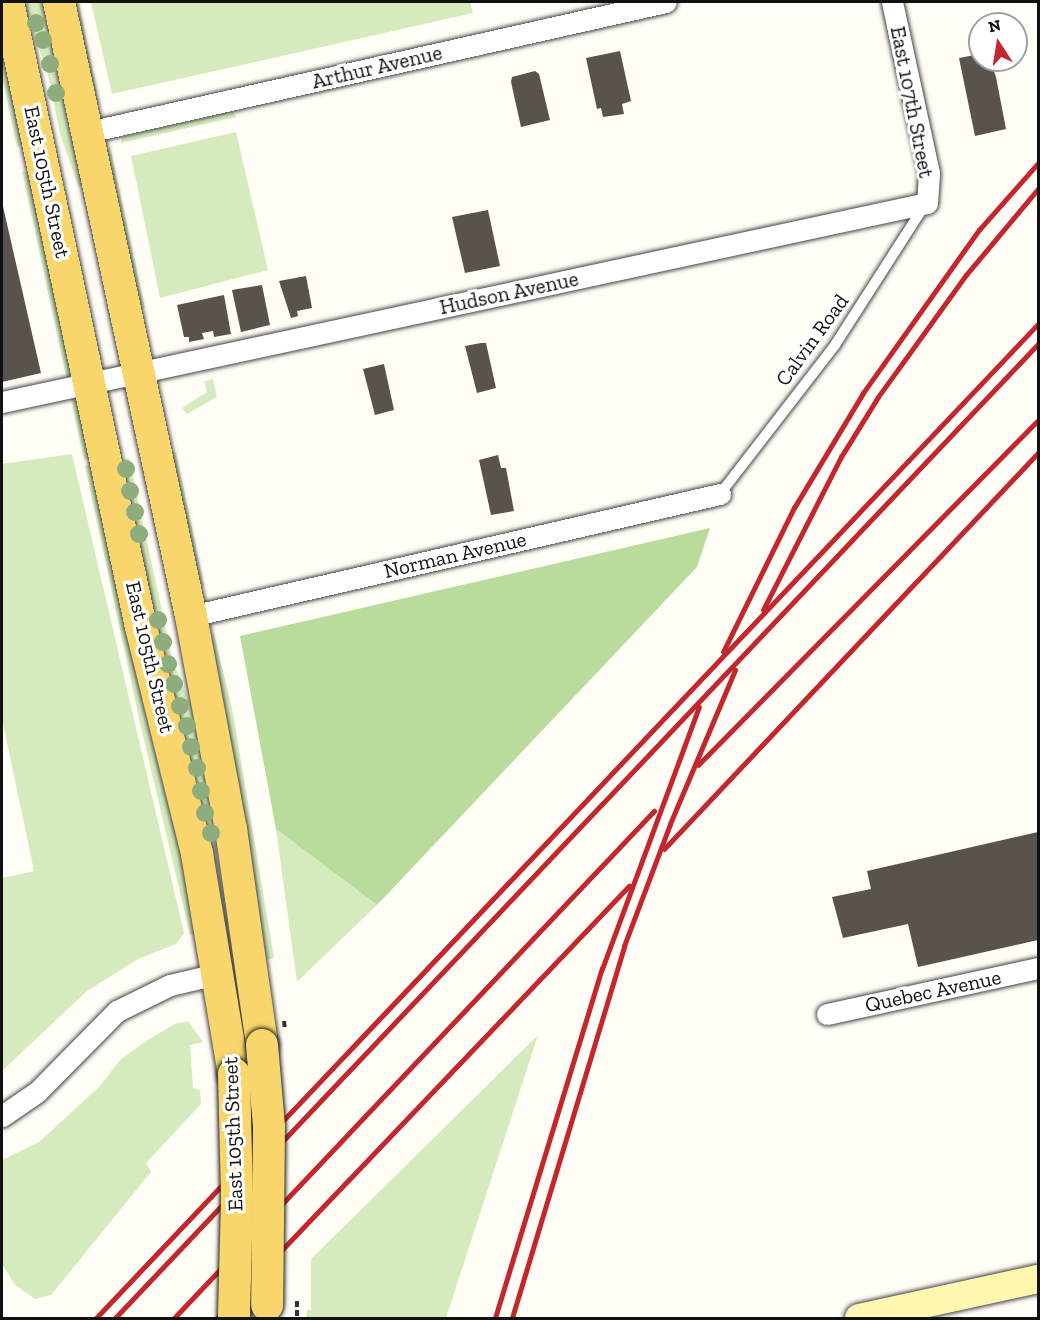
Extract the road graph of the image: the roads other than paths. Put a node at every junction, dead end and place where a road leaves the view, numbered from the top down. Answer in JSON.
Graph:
{"nodes":[{"id":1,"x":8,"y":2,"type":"edge"},
{"id":2,"x":59,"y":2,"type":"edge"},
{"id":3,"x":666,"y":2,"type":"edge"},
{"id":4,"x":892,"y":2,"type":"edge"},
{"id":5,"x":88,"y":132,"type":"junction"},
{"id":6,"x":927,"y":203,"type":"junction"},
{"id":7,"x":139,"y":372,"type":"junction"},
{"id":8,"x":91,"y":383,"type":"junction"},
{"id":9,"x":2,"y":402,"type":"edge"},
{"id":10,"x":720,"y":494,"type":"joint"},
{"id":11,"x":190,"y":616,"type":"junction"},
{"id":12,"x":1038,"y":968,"type":"edge"},
{"id":13,"x":217,"y":974,"type":"junction"},
{"id":14,"x":827,"y":1014,"type":"dead end"},
{"id":15,"x":2,"y":1116,"type":"edge"},
{"id":16,"x":1038,"y":1279,"type":"edge"},
{"id":17,"x":267,"y":1312,"type":"edge"},
{"id":18,"x":234,"y":1318,"type":"edge"},
{"id":19,"x":859,"y":1318,"type":"edge"}],
"edges":[{"from":1,"to":8,"type":"main road","name":"East 105th Street"},
{"from":2,"to":5,"type":"main road","name":"East 105th Street"},
{"from":3,"to":5,"type":"street","name":"Arthur Avenue"},
{"from":4,"to":6,"type":"street","name":"East 107th Street"},
{"from":5,"to":7,"type":"main road","name":"East 105th Street"},
{"from":6,"to":7,"type":"street","name":"Hudson Avenue"},
{"from":6,"to":10,"type":"lane","name":"Calvin Road"},
{"from":7,"to":8,"type":"street","name":"Hudson Avenue"},
{"from":7,"to":11,"type":"main road","name":"East 105th Street"},
{"from":8,"to":9,"type":"street","name":"Hudson Avenue"},
{"from":8,"to":13,"type":"main road","name":"East 105th Street"},
{"from":10,"to":11,"type":"street","name":"Norman Avenue"},
{"from":11,"to":17,"type":"main road","name":"East 105th Street","bridge":true},
{"from":12,"to":14,"type":"street","name":"Quebec Avenue"},
{"from":13,"to":15,"type":"street"},
{"from":13,"to":18,"type":"main road","name":"East 105th Street","bridge":true},
{"from":16,"to":19,"type":"street"}]}
